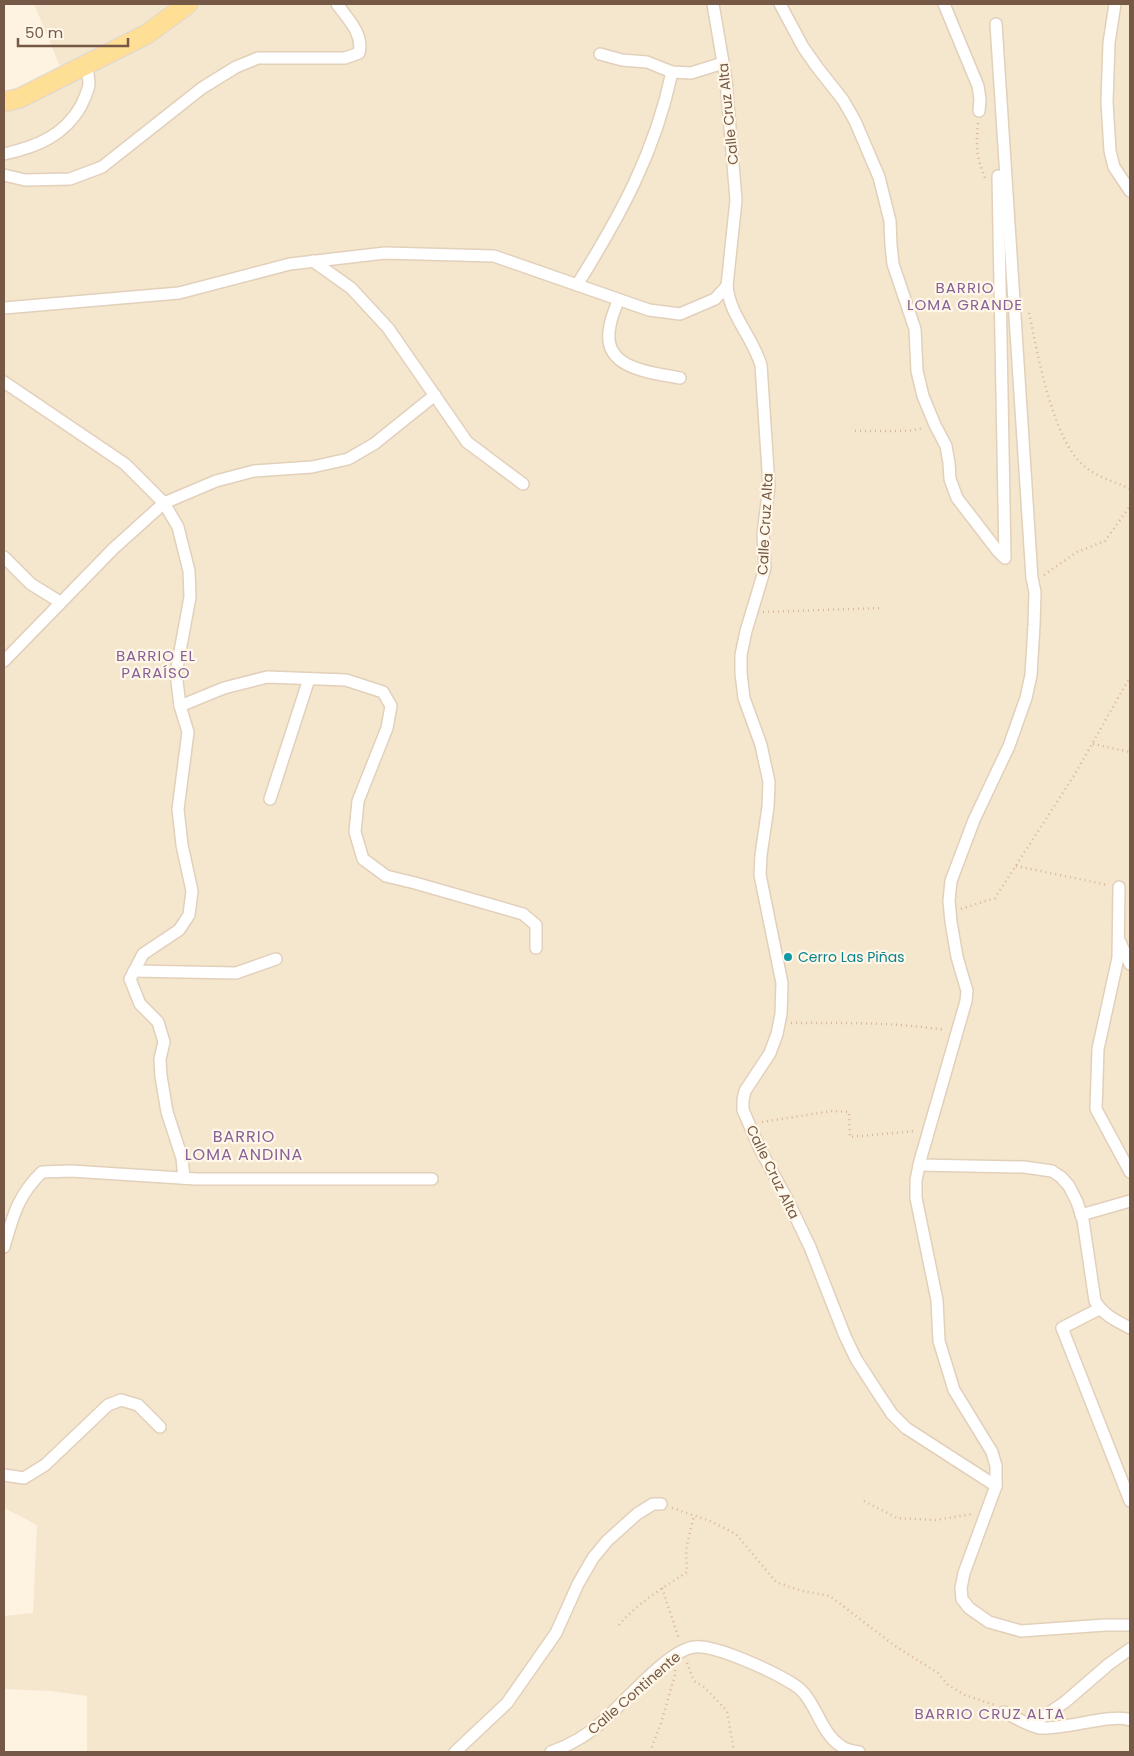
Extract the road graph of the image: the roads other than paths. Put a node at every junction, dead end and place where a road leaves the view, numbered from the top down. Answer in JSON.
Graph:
{"nodes":[{"id":1,"x":188,"y":4,"type":"edge"},
{"id":2,"x":337,"y":4,"type":"edge"},
{"id":3,"x":714,"y":4,"type":"edge"},
{"id":4,"x":780,"y":4,"type":"edge"},
{"id":5,"x":944,"y":4,"type":"edge"},
{"id":6,"x":1115,"y":4,"type":"edge"},
{"id":7,"x":600,"y":54,"type":"dead end"},
{"id":8,"x":87,"y":64,"type":"junction"},
{"id":9,"x":723,"y":64,"type":"junction"},
{"id":10,"x":672,"y":72,"type":"junction"},
{"id":11,"x":4,"y":102,"type":"edge"},
{"id":12,"x":979,"y":112,"type":"dead end"},
{"id":13,"x":4,"y":154,"type":"edge"},
{"id":14,"x":4,"y":175,"type":"edge"},
{"id":15,"x":1130,"y":191,"type":"edge"},
{"id":16,"x":313,"y":261,"type":"junction"},
{"id":17,"x":577,"y":285,"type":"junction"},
{"id":18,"x":727,"y":286,"type":"junction"},
{"id":19,"x":618,"y":300,"type":"junction"},
{"id":20,"x":4,"y":308,"type":"edge"},
{"id":21,"x":680,"y":378,"type":"dead end"},
{"id":22,"x":4,"y":382,"type":"edge"},
{"id":23,"x":435,"y":395,"type":"junction"},
{"id":24,"x":523,"y":484,"type":"dead end"},
{"id":25,"x":164,"y":503,"type":"junction"},
{"id":26,"x":4,"y":557,"type":"edge"},
{"id":27,"x":60,"y":602,"type":"junction"},
{"id":28,"x":8,"y":648,"type":"edge"},
{"id":29,"x":4,"y":660,"type":"edge"},
{"id":30,"x":309,"y":679,"type":"junction"},
{"id":31,"x":180,"y":706,"type":"junction"},
{"id":32,"x":270,"y":800,"type":"dead end"},
{"id":33,"x":1119,"y":888,"type":"road end"},
{"id":34,"x":1118,"y":938,"type":"junction"},
{"id":35,"x":536,"y":948,"type":"dead end"},
{"id":36,"x":276,"y":959,"type":"dead end"},
{"id":37,"x":1130,"y":964,"type":"edge"},
{"id":38,"x":134,"y":971,"type":"junction"},
{"id":39,"x":919,"y":1165,"type":"junction"},
{"id":40,"x":1130,"y":1172,"type":"edge"},
{"id":41,"x":184,"y":1178,"type":"junction"},
{"id":42,"x":432,"y":1179,"type":"dead end"},
{"id":43,"x":1130,"y":1201,"type":"edge"},
{"id":44,"x":1081,"y":1215,"type":"junction"},
{"id":45,"x":4,"y":1247,"type":"edge"},
{"id":46,"x":1100,"y":1309,"type":"junction"},
{"id":47,"x":1130,"y":1318,"type":"edge"},
{"id":48,"x":1116,"y":1320,"type":"junction"},
{"id":49,"x":1130,"y":1328,"type":"edge"},
{"id":50,"x":160,"y":1427,"type":"dead end"},
{"id":51,"x":4,"y":1475,"type":"edge"},
{"id":52,"x":996,"y":1486,"type":"junction"},
{"id":53,"x":1130,"y":1501,"type":"edge"},
{"id":54,"x":661,"y":1504,"type":"road end"},
{"id":55,"x":1130,"y":1625,"type":"edge"},
{"id":56,"x":1130,"y":1649,"type":"edge"},
{"id":57,"x":1004,"y":1712,"type":"road end"},
{"id":58,"x":1130,"y":1720,"type":"edge"},
{"id":59,"x":1031,"y":1725,"type":"junction"},
{"id":60,"x":455,"y":1752,"type":"edge"},
{"id":61,"x":551,"y":1752,"type":"edge"},
{"id":62,"x":859,"y":1752,"type":"edge"}],
"edges":[{"from":1,"to":8,"type":"main road"},
{"from":2,"to":14,"type":"street"},
{"from":3,"to":9,"type":"street","name":"Calle Cruz Alta"},
{"from":4,"to":39,"type":"street"},
{"from":5,"to":12,"type":"street"},
{"from":6,"to":15,"type":"street"},
{"from":7,"to":10,"type":"street"},
{"from":8,"to":11,"type":"main road"},
{"from":8,"to":13,"type":"street"},
{"from":9,"to":10,"type":"street"},
{"from":9,"to":18,"type":"street","name":"Calle Cruz Alta"},
{"from":10,"to":17,"type":"street"},
{"from":16,"to":17,"type":"street"},
{"from":16,"to":20,"type":"street"},
{"from":16,"to":23,"type":"street"},
{"from":17,"to":19,"type":"street"},
{"from":18,"to":19,"type":"street"},
{"from":18,"to":52,"type":"street","name":"Calle Cruz Alta"},
{"from":19,"to":21,"type":"street"},
{"from":22,"to":25,"type":"street"},
{"from":23,"to":24,"type":"street"},
{"from":23,"to":25,"type":"street"},
{"from":25,"to":27,"type":"street"},
{"from":25,"to":31,"type":"street"},
{"from":26,"to":27,"type":"street"},
{"from":27,"to":28,"type":"street"},
{"from":28,"to":29,"type":"street"},
{"from":30,"to":31,"type":"street"},
{"from":30,"to":32,"type":"street"},
{"from":30,"to":35,"type":"street"},
{"from":31,"to":38,"type":"street"},
{"from":33,"to":34,"type":"street"},
{"from":34,"to":37,"type":"street"},
{"from":34,"to":40,"type":"street"},
{"from":36,"to":38,"type":"street"},
{"from":38,"to":41,"type":"street"},
{"from":39,"to":44,"type":"street"},
{"from":39,"to":52,"type":"street"},
{"from":41,"to":42,"type":"street"},
{"from":41,"to":45,"type":"street"},
{"from":43,"to":44,"type":"street"},
{"from":44,"to":46,"type":"street"},
{"from":46,"to":48,"type":"street"},
{"from":46,"to":53,"type":"street"},
{"from":47,"to":48,"type":"street"},
{"from":48,"to":49,"type":"street"},
{"from":50,"to":51,"type":"street"},
{"from":52,"to":55,"type":"street"},
{"from":54,"to":60,"type":"street"},
{"from":56,"to":59,"type":"street"},
{"from":57,"to":59,"type":"street"},
{"from":58,"to":59,"type":"street"},
{"from":61,"to":62,"type":"street","name":"Calle Continente"}]}
